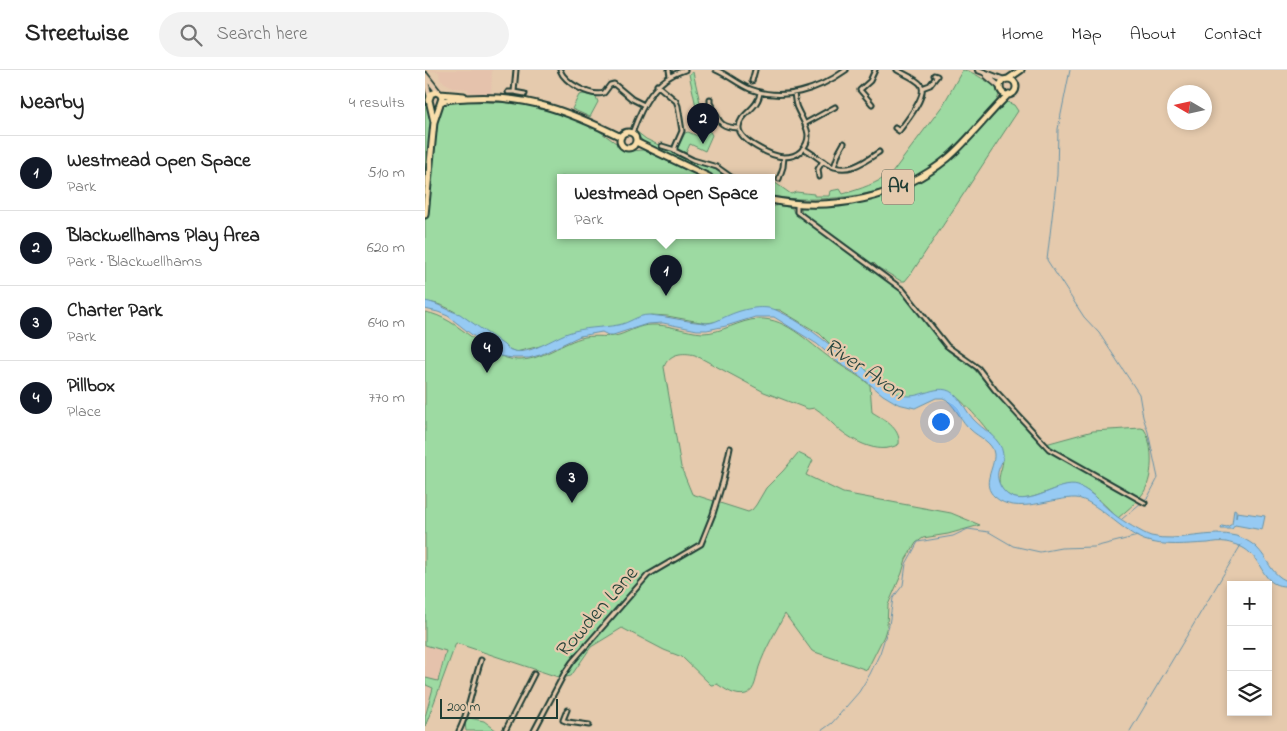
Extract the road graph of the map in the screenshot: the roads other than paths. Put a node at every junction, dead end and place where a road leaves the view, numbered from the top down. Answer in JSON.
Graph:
{"nodes":[{"id":1,"x":516,"y":70,"type":"edge"},
{"id":2,"x":560,"y":70,"type":"edge"},
{"id":3,"x":669,"y":70,"type":"edge"},
{"id":4,"x":685,"y":70,"type":"edge"},
{"id":5,"x":716,"y":70,"type":"edge"},
{"id":6,"x":755,"y":70,"type":"edge"},
{"id":7,"x":846,"y":70,"type":"edge"},
{"id":8,"x":875,"y":70,"type":"edge"},
{"id":9,"x":897,"y":70,"type":"edge"},
{"id":10,"x":977,"y":70,"type":"edge"},
{"id":11,"x":1020,"y":71,"type":"edge"},
{"id":12,"x":839,"y":72,"type":"edge"},
{"id":13,"x":985,"y":74,"type":"junction"},
{"id":14,"x":425,"y":75,"type":"edge"},
{"id":15,"x":670,"y":76,"type":"junction"},
{"id":16,"x":937,"y":76,"type":"dead end"},
{"id":17,"x":425,"y":79,"type":"edge"},
{"id":18,"x":1006,"y":79,"type":"junction"},
{"id":19,"x":752,"y":81,"type":"dead end"},
{"id":20,"x":1015,"y":83,"type":"junction"},
{"id":21,"x":657,"y":85,"type":"junction"},
{"id":22,"x":922,"y":88,"type":"junction"},
{"id":23,"x":1001,"y":89,"type":"junction"},
{"id":24,"x":508,"y":92,"type":"dead end"},
{"id":25,"x":514,"y":92,"type":"junction"},
{"id":26,"x":760,"y":92,"type":"junction"},
{"id":27,"x":440,"y":93,"type":"junction"},
{"id":28,"x":525,"y":94,"type":"dead end"},
{"id":29,"x":794,"y":94,"type":"junction"},
{"id":30,"x":1009,"y":94,"type":"junction"},
{"id":31,"x":474,"y":98,"type":"junction"},
{"id":32,"x":430,"y":99,"type":"junction"},
{"id":33,"x":709,"y":101,"type":"dead end"},
{"id":34,"x":441,"y":103,"type":"junction"},
{"id":35,"x":872,"y":104,"type":"dead end"},
{"id":36,"x":644,"y":105,"type":"junction"},
{"id":37,"x":835,"y":106,"type":"dead end"},
{"id":38,"x":997,"y":106,"type":"junction"},
{"id":39,"x":434,"y":122,"type":"junction"},
{"id":40,"x":806,"y":123,"type":"junction"},
{"id":41,"x":738,"y":128,"type":"junction"},
{"id":42,"x":895,"y":128,"type":"dead end"},
{"id":43,"x":632,"y":133,"type":"junction"},
{"id":44,"x":621,"y":137,"type":"junction"},
{"id":45,"x":636,"y":142,"type":"junction"},
{"id":46,"x":842,"y":144,"type":"dead end"},
{"id":47,"x":662,"y":146,"type":"dead end"},
{"id":48,"x":803,"y":148,"type":"junction"},
{"id":49,"x":675,"y":150,"type":"junction"},
{"id":50,"x":879,"y":152,"type":"dead end"},
{"id":51,"x":784,"y":157,"type":"junction"},
{"id":52,"x":823,"y":161,"type":"junction"},
{"id":53,"x":834,"y":167,"type":"junction"},
{"id":54,"x":703,"y":174,"type":"edge"},
{"id":55,"x":727,"y":174,"type":"edge"},
{"id":56,"x":819,"y":177,"type":"dead end"},
{"id":57,"x":779,"y":178,"type":"dead end"},
{"id":58,"x":775,"y":201,"type":"edge"},
{"id":59,"x":797,"y":204,"type":"junction"},
{"id":60,"x":425,"y":215,"type":"edge"},
{"id":61,"x":730,"y":448,"type":"dead end"},
{"id":62,"x":1145,"y":503,"type":"dead end"},
{"id":63,"x":481,"y":660,"type":"dead end"},
{"id":64,"x":534,"y":674,"type":"dead end"},
{"id":65,"x":567,"y":710,"type":"dead end"},
{"id":66,"x":582,"y":724,"type":"junction"},
{"id":67,"x":589,"y":725,"type":"dead end"},
{"id":68,"x":459,"y":731,"type":"edge"},
{"id":69,"x":505,"y":731,"type":"edge"},
{"id":70,"x":534,"y":731,"type":"edge"},
{"id":71,"x":582,"y":731,"type":"edge"}],
"edges":[{"from":1,"to":25,"type":"street"},
{"from":2,"to":36,"type":"street"},
{"from":3,"to":15,"type":"street"},
{"from":4,"to":15,"type":"street"},
{"from":5,"to":26,"type":"street"},
{"from":6,"to":19,"type":"street"},
{"from":7,"to":12,"type":"street"},
{"from":8,"to":35,"type":"street"},
{"from":9,"to":22,"type":"street"},
{"from":10,"to":13,"type":"street"},
{"from":11,"to":18,"type":"main road","number":"A4"},
{"from":11,"to":20,"type":"main road","number":"A4"},
{"from":12,"to":29,"type":"street"},
{"from":13,"to":18,"type":"street"},
{"from":13,"to":23,"type":"street"},
{"from":14,"to":27,"type":"street"},
{"from":15,"to":21,"type":"street"},
{"from":16,"to":22,"type":"street"},
{"from":17,"to":32,"type":"street"},
{"from":18,"to":20,"type":"main road"},
{"from":18,"to":23,"type":"main road","number":"A4"},
{"from":20,"to":30,"type":"main road","number":"A4"},
{"from":21,"to":36,"type":"street"},
{"from":21,"to":49,"type":"street"},
{"from":22,"to":42,"type":"street"},
{"from":23,"to":30,"type":"main road"},
{"from":23,"to":38,"type":"main road","number":"A4"},
{"from":24,"to":25,"type":"street"},
{"from":25,"to":28,"type":"street"},
{"from":26,"to":29,"type":"street"},
{"from":26,"to":41,"type":"street"},
{"from":27,"to":31,"type":"main road"},
{"from":27,"to":32,"type":"main road"},
{"from":27,"to":34,"type":"main road"},
{"from":29,"to":40,"type":"street"},
{"from":30,"to":38,"type":"main road","number":"A4"},
{"from":31,"to":34,"type":"main road"},
{"from":31,"to":44,"type":"main road"},
{"from":32,"to":34,"type":"main road"},
{"from":32,"to":39,"type":"main road"},
{"from":33,"to":41,"type":"street"},
{"from":34,"to":39,"type":"main road"},
{"from":36,"to":43,"type":"street"},
{"from":37,"to":40,"type":"street"},
{"from":38,"to":59,"type":"main road","number":"A4"},
{"from":39,"to":60,"type":"main road"},
{"from":40,"to":48,"type":"street"},
{"from":41,"to":51,"type":"street"},
{"from":43,"to":44,"type":"main road"},
{"from":43,"to":45,"type":"main road"},
{"from":44,"to":45,"type":"main road"},
{"from":45,"to":54,"type":"main road"},
{"from":46,"to":53,"type":"street"},
{"from":47,"to":49,"type":"street"},
{"from":48,"to":51,"type":"street"},
{"from":48,"to":52,"type":"street"},
{"from":49,"to":55,"type":"street"},
{"from":50,"to":53,"type":"street"},
{"from":51,"to":57,"type":"street"},
{"from":52,"to":53,"type":"street"},
{"from":52,"to":56,"type":"street"},
{"from":58,"to":59,"type":"main road","number":"A4"},
{"from":59,"to":62,"type":"street"},
{"from":61,"to":70,"type":"street","name":"Rowden Lane"},
{"from":63,"to":68,"type":"street"},
{"from":64,"to":69,"type":"street"},
{"from":65,"to":66,"type":"street"},
{"from":66,"to":67,"type":"street"},
{"from":66,"to":71,"type":"street"}]}
